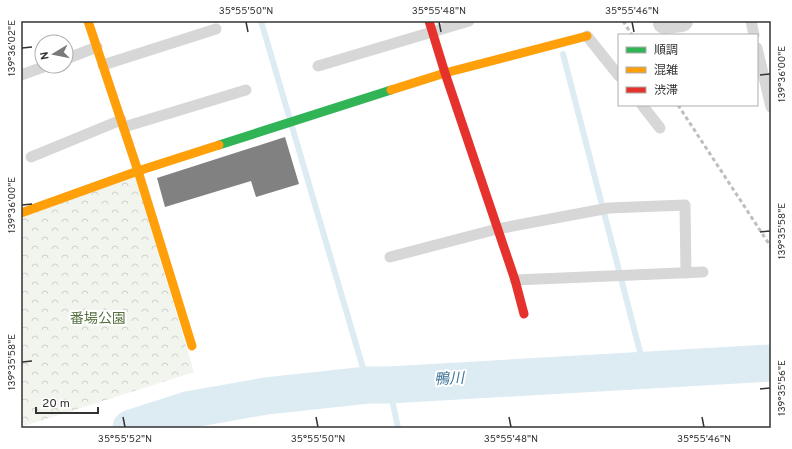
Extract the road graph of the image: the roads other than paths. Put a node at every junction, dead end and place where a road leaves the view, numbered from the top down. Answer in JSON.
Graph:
{"nodes":[{"id":1,"x":88,"y":21,"type":"edge"},
{"id":2,"x":429,"y":21,"type":"edge"},
{"id":3,"x":469,"y":21,"type":"edge"},
{"id":4,"x":751,"y":21,"type":"edge"},
{"id":5,"x":216,"y":29,"type":"dead end"},
{"id":6,"x":432,"y":32,"type":"junction"},
{"id":7,"x":754,"y":34,"type":"edge"},
{"id":8,"x":587,"y":36,"type":"joint"},
{"id":9,"x":97,"y":47,"type":"junction"},
{"id":10,"x":758,"y":52,"type":"edge"},
{"id":11,"x":74,"y":56,"type":"edge"},
{"id":12,"x":103,"y":65,"type":"junction"},
{"id":13,"x":318,"y":66,"type":"dead end"},
{"id":14,"x":34,"y":70,"type":"edge"},
{"id":15,"x":445,"y":73,"type":"junction"},
{"id":16,"x":21,"y":75,"type":"edge"},
{"id":17,"x":618,"y":75,"type":"edge"},
{"id":18,"x":246,"y":90,"type":"dead end"},
{"id":19,"x":770,"y":103,"type":"edge"},
{"id":20,"x":643,"y":106,"type":"edge"},
{"id":21,"x":122,"y":124,"type":"junction"},
{"id":22,"x":660,"y":128,"type":"dead end"},
{"id":23,"x":32,"y":157,"type":"dead end"},
{"id":24,"x":138,"y":171,"type":"junction"},
{"id":25,"x":21,"y":213,"type":"edge"},
{"id":26,"x":497,"y":229,"type":"junction"},
{"id":27,"x":390,"y":257,"type":"dead end"},
{"id":28,"x":703,"y":272,"type":"dead end"},
{"id":29,"x":686,"y":273,"type":"junction"},
{"id":30,"x":515,"y":280,"type":"junction"},
{"id":31,"x":524,"y":314,"type":"dead end"},
{"id":32,"x":192,"y":346,"type":"dead end"}],
"edges":[{"from":1,"to":9,"type":"street"},
{"from":2,"to":6,"type":"street"},
{"from":3,"to":6,"type":"lane"},
{"from":4,"to":7,"type":"lane"},
{"from":5,"to":12,"type":"lane"},
{"from":6,"to":13,"type":"lane"},
{"from":6,"to":15,"type":"street"},
{"from":8,"to":15,"type":"street"},
{"from":8,"to":17,"type":"lane"},
{"from":9,"to":11,"type":"lane"},
{"from":9,"to":12,"type":"street"},
{"from":10,"to":19,"type":"lane"},
{"from":12,"to":21,"type":"street"},
{"from":14,"to":16,"type":"lane"},
{"from":15,"to":24,"type":"street"},
{"from":15,"to":26,"type":"street"},
{"from":18,"to":21,"type":"lane"},
{"from":20,"to":22,"type":"lane"},
{"from":21,"to":23,"type":"lane"},
{"from":21,"to":24,"type":"street"},
{"from":24,"to":25,"type":"street"},
{"from":24,"to":32,"type":"street"},
{"from":26,"to":27,"type":"lane"},
{"from":26,"to":29,"type":"lane"},
{"from":26,"to":30,"type":"street"},
{"from":28,"to":29,"type":"lane"},
{"from":29,"to":30,"type":"lane"},
{"from":30,"to":31,"type":"street"}]}
